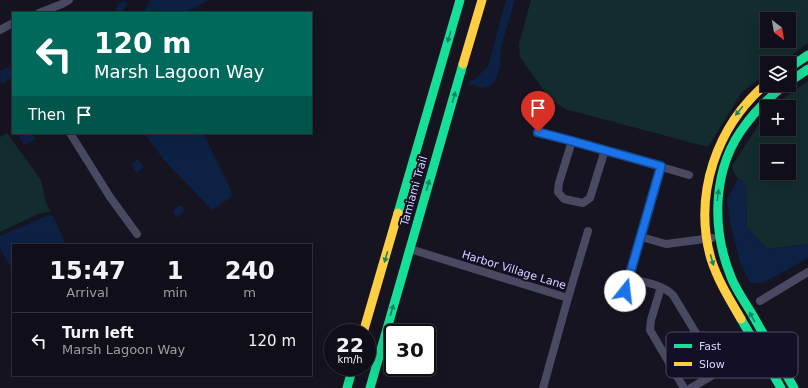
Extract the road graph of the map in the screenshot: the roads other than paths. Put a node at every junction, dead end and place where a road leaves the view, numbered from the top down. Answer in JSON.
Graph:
{"nodes":[{"id":1,"x":69,"y":0,"type":"edge"},
{"id":2,"x":482,"y":0,"type":"edge"},
{"id":3,"x":459,"y":4,"type":"edge"},
{"id":4,"x":41,"y":12,"type":"edge"},
{"id":5,"x":12,"y":24,"type":"edge"},
{"id":6,"x":0,"y":30,"type":"edge"},
{"id":7,"x":468,"y":47,"type":"junction"},
{"id":8,"x":808,"y":55,"type":"edge"},
{"id":9,"x":796,"y":63,"type":"edge"},
{"id":10,"x":808,"y":69,"type":"edge"},
{"id":11,"x":796,"y":77,"type":"edge"},
{"id":12,"x":760,"y":89,"type":"edge"},
{"id":13,"x":775,"y":92,"type":"edge"},
{"id":14,"x":538,"y":132,"type":"dead end"},
{"id":15,"x":71,"y":134,"type":"edge"},
{"id":16,"x":572,"y":141,"type":"junction"},
{"id":17,"x":605,"y":150,"type":"junction"},
{"id":18,"x":661,"y":166,"type":"junction"},
{"id":19,"x":689,"y":175,"type":"dead end"},
{"id":20,"x":399,"y":214,"type":"junction"},
{"id":21,"x":588,"y":231,"type":"dead end"},
{"id":22,"x":137,"y":234,"type":"dead end"},
{"id":23,"x":641,"y":237,"type":"junction"},
{"id":24,"x":718,"y":238,"type":"junction"},
{"id":25,"x":707,"y":239,"type":"junction"},
{"id":26,"x":404,"y":244,"type":"junction"},
{"id":27,"x":808,"y":272,"type":"edge"},
{"id":28,"x":629,"y":278,"type":"junction"},
{"id":29,"x":661,"y":287,"type":"junction"},
{"id":30,"x":625,"y":291,"type":"dead end"},
{"id":31,"x":568,"y":298,"type":"junction"},
{"id":32,"x":760,"y":301,"type":"dead end"},
{"id":33,"x":366,"y":324,"type":"edge"},
{"id":34,"x":695,"y":332,"type":"edge"},
{"id":35,"x":749,"y":332,"type":"edge"},
{"id":36,"x":761,"y":332,"type":"edge"},
{"id":37,"x":666,"y":357,"type":"edge"},
{"id":38,"x":350,"y":376,"type":"edge"},
{"id":39,"x":678,"y":378,"type":"edge"},
{"id":40,"x":707,"y":378,"type":"edge"},
{"id":41,"x":775,"y":378,"type":"edge"},
{"id":42,"x":787,"y":378,"type":"edge"},
{"id":43,"x":347,"y":388,"type":"edge"},
{"id":44,"x":370,"y":388,"type":"edge"},
{"id":45,"x":543,"y":388,"type":"edge"},
{"id":46,"x":684,"y":388,"type":"edge"},
{"id":47,"x":691,"y":388,"type":"edge"},
{"id":48,"x":781,"y":388,"type":"edge"},
{"id":49,"x":793,"y":388,"type":"edge"}],
"edges":[{"from":1,"to":4,"type":"street"},
{"from":2,"to":7,"type":"main road","name":"Tamiami Trail"},
{"from":3,"to":7,"type":"main road"},
{"from":3,"to":20,"type":"main road","name":"Tamiami Trail","one_way":true},
{"from":5,"to":6,"type":"street"},
{"from":26,"to":7,"type":"main road","name":"Tamiami Trail","one_way":true},
{"from":8,"to":9,"type":"main road"},
{"from":10,"to":11,"type":"main road"},
{"from":12,"to":25,"type":"main road","one_way":true},
{"from":24,"to":13,"type":"main road","one_way":true},
{"from":14,"to":16,"type":"street"},
{"from":15,"to":22,"type":"street"},
{"from":16,"to":17,"type":"street"},
{"from":16,"to":17,"type":"street"},
{"from":17,"to":18,"type":"street"},
{"from":18,"to":19,"type":"street"},
{"from":18,"to":23,"type":"street"},
{"from":20,"to":26,"type":"main road"},
{"from":20,"to":33,"type":"main road","name":"Tamiami Trail","one_way":true},
{"from":21,"to":31,"type":"street"},
{"from":23,"to":25,"type":"street"},
{"from":23,"to":28,"type":"street"},
{"from":24,"to":25,"type":"street"},
{"from":36,"to":24,"type":"main road","one_way":true},
{"from":25,"to":35,"type":"main road","one_way":true},
{"from":26,"to":31,"type":"street","name":"Harbor Village Lane"},
{"from":44,"to":26,"type":"main road","name":"Tamiami Trail","one_way":true},
{"from":27,"to":32,"type":"street"},
{"from":28,"to":29,"type":"street"},
{"from":28,"to":30,"type":"street"},
{"from":29,"to":34,"type":"street"},
{"from":29,"to":37,"type":"street"},
{"from":31,"to":45,"type":"street","name":"Harbor Village Lane"},
{"from":38,"to":43,"type":"main road"},
{"from":39,"to":46,"type":"street"},
{"from":40,"to":47,"type":"street"},
{"from":41,"to":48,"type":"main road","one_way":true},
{"from":49,"to":42,"type":"main road","one_way":true}]}
